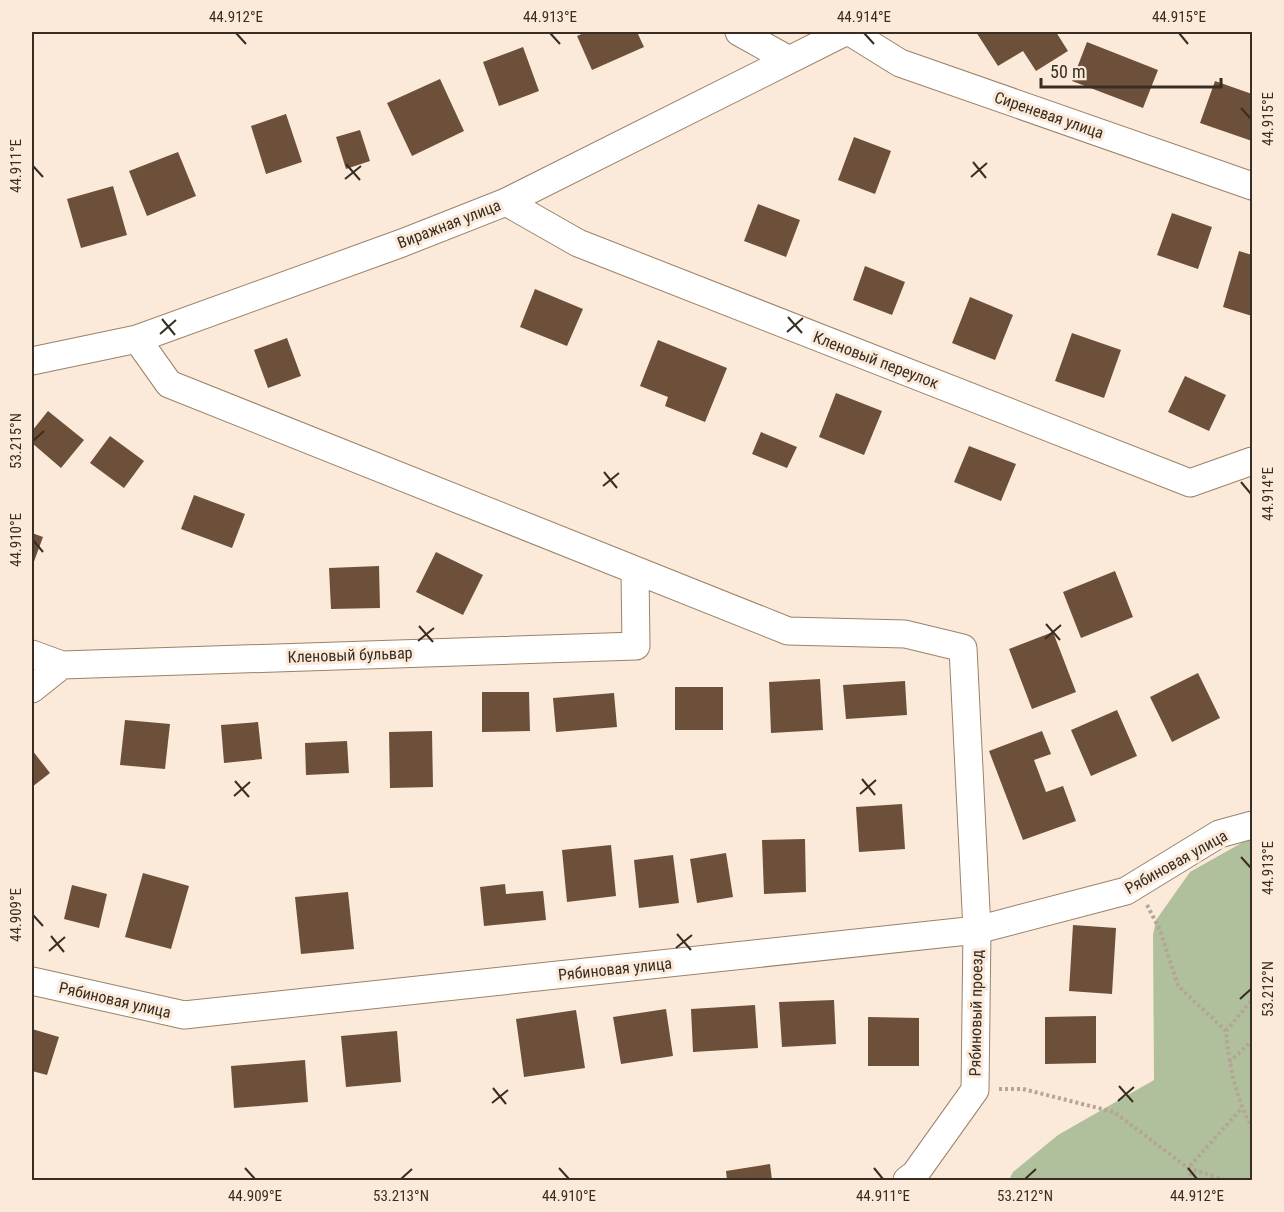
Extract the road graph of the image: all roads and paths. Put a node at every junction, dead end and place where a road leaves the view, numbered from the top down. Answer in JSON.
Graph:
{"nodes":[{"id":1,"x":739,"y":32,"type":"edge"},
{"id":2,"x":845,"y":32,"type":"edge"},
{"id":3,"x":850,"y":32,"type":"edge"},
{"id":4,"x":789,"y":60,"type":"junction"},
{"id":5,"x":1252,"y":186,"type":"edge"},
{"id":6,"x":506,"y":202,"type":"junction"},
{"id":7,"x":138,"y":339,"type":"junction"},
{"id":8,"x":32,"y":361,"type":"edge"},
{"id":9,"x":1252,"y":461,"type":"edge"},
{"id":10,"x":635,"y":572,"type":"junction"},
{"id":11,"x":32,"y":654,"type":"edge"},
{"id":12,"x":62,"y":665,"type":"junction"},
{"id":13,"x":32,"y":689,"type":"edge"},
{"id":14,"x":1252,"y":825,"type":"edge"},
{"id":15,"x":1156,"y":920,"type":"dead end"},
{"id":16,"x":977,"y":930,"type":"junction"},
{"id":17,"x":32,"y":981,"type":"edge"},
{"id":18,"x":1252,"y":1000,"type":"edge"},
{"id":19,"x":1226,"y":1031,"type":"junction"},
{"id":20,"x":1252,"y":1041,"type":"edge"},
{"id":21,"x":1229,"y":1062,"type":"junction"},
{"id":22,"x":975,"y":1090,"type":"junction"},
{"id":23,"x":1242,"y":1108,"type":"junction"},
{"id":24,"x":1252,"y":1128,"type":"edge"},
{"id":25,"x":1188,"y":1168,"type":"junction"},
{"id":26,"x":907,"y":1180,"type":"edge"},
{"id":27,"x":1192,"y":1180,"type":"edge"},
{"id":28,"x":1225,"y":1180,"type":"edge"}],
"edges":[{"from":1,"to":4,"type":"street"},
{"from":2,"to":4,"type":"street","name":"Виражная улица"},
{"from":3,"to":5,"type":"street","name":"Сиреневая улица"},
{"from":4,"to":6,"type":"street","name":"Виражная улица"},
{"from":6,"to":7,"type":"street","name":"Виражная улица"},
{"from":6,"to":9,"type":"street","name":"Кленовый переулок"},
{"from":7,"to":8,"type":"street","name":"Виражная улица"},
{"from":7,"to":10,"type":"street"},
{"from":10,"to":12,"type":"street","name":"Кленовый бульвар"},
{"from":10,"to":16,"type":"street","name":"Рябиновый проезд"},
{"from":11,"to":12,"type":"street"},
{"from":12,"to":13,"type":"street"},
{"from":14,"to":16,"type":"street","name":"Рябиновая улица"},
{"from":15,"to":19,"type":"path"},
{"from":16,"to":17,"type":"street","name":"Рябиновая улица"},
{"from":16,"to":22,"type":"street","name":"Рябиновый проезд"},
{"from":18,"to":19,"type":"path"},
{"from":19,"to":21,"type":"path"},
{"from":20,"to":21,"type":"path"},
{"from":21,"to":23,"type":"path"},
{"from":22,"to":25,"type":"path"},
{"from":22,"to":26,"type":"street","name":"Рябиновый проезд"},
{"from":23,"to":24,"type":"path"},
{"from":23,"to":25,"type":"path"},
{"from":25,"to":27,"type":"path"},
{"from":25,"to":28,"type":"path"}]}
